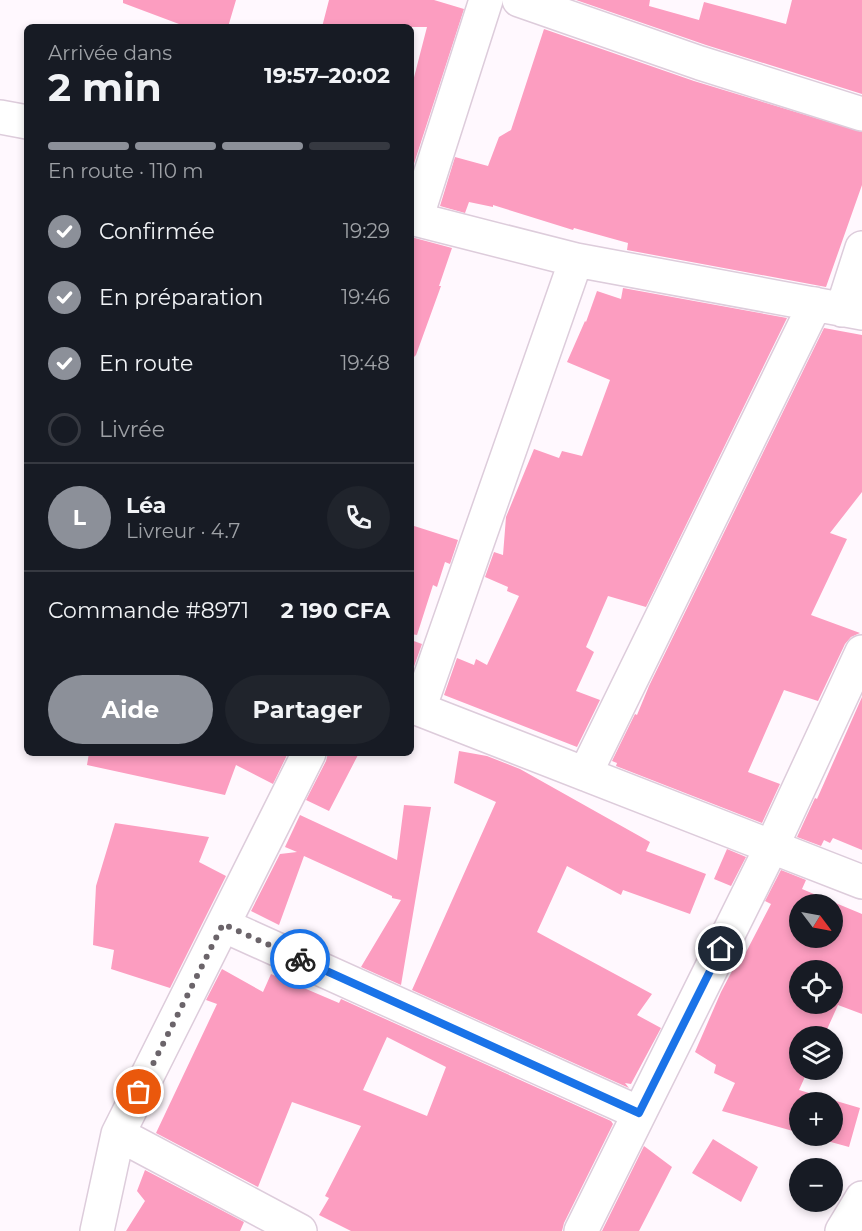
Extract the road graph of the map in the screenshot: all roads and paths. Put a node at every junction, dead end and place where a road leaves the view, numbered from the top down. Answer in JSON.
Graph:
{"nodes":[{"id":1,"x":486,"y":0,"type":"edge"},
{"id":2,"x":519,"y":0,"type":"edge"},
{"id":3,"x":862,"y":114,"type":"edge"},
{"id":4,"x":0,"y":117,"type":"edge"},
{"id":5,"x":24,"y":121,"type":"edge"},
{"id":6,"x":414,"y":215,"type":"edge"},
{"id":7,"x":414,"y":218,"type":"edge"},
{"id":8,"x":862,"y":248,"type":"edge"},
{"id":9,"x":576,"y":260,"type":"junction"},
{"id":10,"x":840,"y":309,"type":"edge"},
{"id":11,"x":862,"y":652,"type":"edge"},
{"id":12,"x":415,"y":707,"type":"edge"},
{"id":13,"x":307,"y":756,"type":"edge"},
{"id":14,"x":585,"y":774,"type":"junction"},
{"id":15,"x":772,"y":846,"type":"junction"},
{"id":16,"x":862,"y":882,"type":"edge"},
{"id":17,"x":223,"y":924,"type":"junction"},
{"id":18,"x":639,"y":1113,"type":"junction"},
{"id":19,"x":118,"y":1134,"type":"junction"},
{"id":20,"x":862,"y":1198,"type":"edge"},
{"id":21,"x":97,"y":1231,"type":"edge"},
{"id":22,"x":300,"y":1231,"type":"edge"},
{"id":23,"x":581,"y":1231,"type":"edge"},
{"id":24,"x":842,"y":1231,"type":"edge"}],
"edges":[{"from":1,"to":6,"type":"street"},
{"from":2,"to":3,"type":"street"},
{"from":4,"to":5,"type":"street"},
{"from":7,"to":9,"type":"street"},
{"from":8,"to":10,"type":"street"},
{"from":9,"to":10,"type":"street"},
{"from":9,"to":12,"type":"street"},
{"from":10,"to":14,"type":"street"},
{"from":11,"to":15,"type":"street"},
{"from":12,"to":14,"type":"street"},
{"from":13,"to":17,"type":"street"},
{"from":14,"to":15,"type":"street"},
{"from":15,"to":16,"type":"street"},
{"from":15,"to":18,"type":"street"},
{"from":17,"to":18,"type":"street"},
{"from":17,"to":19,"type":"street"},
{"from":18,"to":23,"type":"street"},
{"from":19,"to":21,"type":"street"},
{"from":19,"to":22,"type":"street"},
{"from":20,"to":24,"type":"street"}]}
